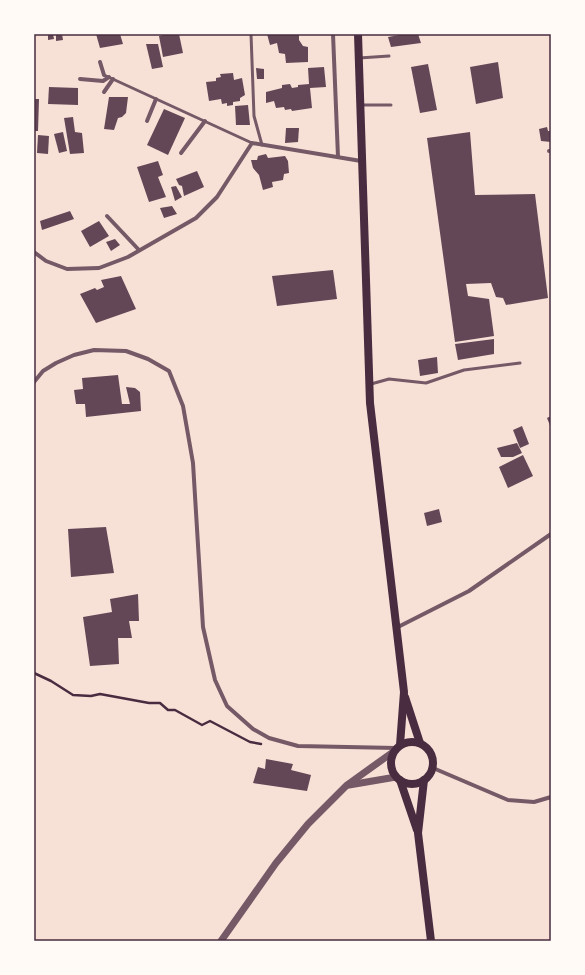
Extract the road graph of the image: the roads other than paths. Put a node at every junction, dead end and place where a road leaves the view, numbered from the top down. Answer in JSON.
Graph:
{"nodes":[{"id":1,"x":251,"y":34,"type":"edge"},
{"id":2,"x":333,"y":34,"type":"edge"},
{"id":3,"x":358,"y":34,"type":"edge"},
{"id":4,"x":389,"y":56,"type":"dead end"},
{"id":5,"x":358,"y":58,"type":"junction"},
{"id":6,"x":100,"y":62,"type":"dead end"},
{"id":7,"x":109,"y":77,"type":"junction"},
{"id":8,"x":80,"y":79,"type":"dead end"},
{"id":9,"x":104,"y":92,"type":"dead end"},
{"id":10,"x":156,"y":99,"type":"junction"},
{"id":11,"x":391,"y":104,"type":"dead end"},
{"id":12,"x":359,"y":105,"type":"junction"},
{"id":13,"x":147,"y":121,"type":"dead end"},
{"id":14,"x":205,"y":121,"type":"junction"},
{"id":15,"x":252,"y":143,"type":"junction"},
{"id":16,"x":262,"y":145,"type":"junction"},
{"id":17,"x":181,"y":153,"type":"dead end"},
{"id":18,"x":338,"y":157,"type":"junction"},
{"id":19,"x":361,"y":161,"type":"junction"},
{"id":20,"x":107,"y":216,"type":"dead end"},
{"id":21,"x":139,"y":250,"type":"junction"},
{"id":22,"x":34,"y":252,"type":"edge"},
{"id":23,"x":520,"y":363,"type":"dead end"},
{"id":24,"x":34,"y":382,"type":"edge"},
{"id":25,"x":369,"y":384,"type":"junction"},
{"id":26,"x":551,"y":534,"type":"edge"},
{"id":27,"x":396,"y":628,"type":"junction"},
{"id":28,"x":404,"y":692,"type":"junction"},
{"id":29,"x":420,"y":743,"type":"junction"},
{"id":30,"x":396,"y":749,"type":"junction"},
{"id":31,"x":433,"y":768,"type":"junction"},
{"id":32,"x":398,"y":778,"type":"junction"},
{"id":33,"x":424,"y":780,"type":"junction"},
{"id":34,"x":347,"y":785,"type":"junction"},
{"id":35,"x":551,"y":797,"type":"edge"},
{"id":36,"x":418,"y":833,"type":"junction"},
{"id":37,"x":221,"y":941,"type":"edge"},
{"id":38,"x":431,"y":941,"type":"edge"}],
"edges":[{"from":1,"to":16,"type":"lane"},
{"from":2,"to":18,"type":"street"},
{"from":3,"to":5,"type":"main road"},
{"from":4,"to":5,"type":"lane"},
{"from":5,"to":12,"type":"main road"},
{"from":6,"to":7,"type":"street"},
{"from":7,"to":8,"type":"street"},
{"from":7,"to":9,"type":"street"},
{"from":7,"to":10,"type":"lane"},
{"from":10,"to":13,"type":"street"},
{"from":10,"to":14,"type":"lane"},
{"from":11,"to":12,"type":"lane"},
{"from":12,"to":19,"type":"main road"},
{"from":14,"to":15,"type":"lane"},
{"from":14,"to":17,"type":"street"},
{"from":15,"to":16,"type":"street"},
{"from":15,"to":21,"type":"street"},
{"from":16,"to":18,"type":"street"},
{"from":18,"to":19,"type":"street"},
{"from":19,"to":25,"type":"main road"},
{"from":20,"to":21,"type":"street"},
{"from":21,"to":22,"type":"street"},
{"from":23,"to":25,"type":"lane"},
{"from":24,"to":30,"type":"street"},
{"from":25,"to":27,"type":"main road"},
{"from":26,"to":27,"type":"street"},
{"from":27,"to":28,"type":"main road"},
{"from":28,"to":29,"type":"main road"},
{"from":28,"to":30,"type":"main road"},
{"from":29,"to":30,"type":"main road"},
{"from":29,"to":31,"type":"main road"},
{"from":30,"to":32,"type":"main road"},
{"from":30,"to":34,"type":"street"},
{"from":31,"to":33,"type":"main road"},
{"from":31,"to":35,"type":"street"},
{"from":32,"to":33,"type":"main road"},
{"from":32,"to":34,"type":"street"},
{"from":32,"to":36,"type":"main road"},
{"from":33,"to":36,"type":"main road"},
{"from":34,"to":37,"type":"street"},
{"from":36,"to":38,"type":"main road"}]}
